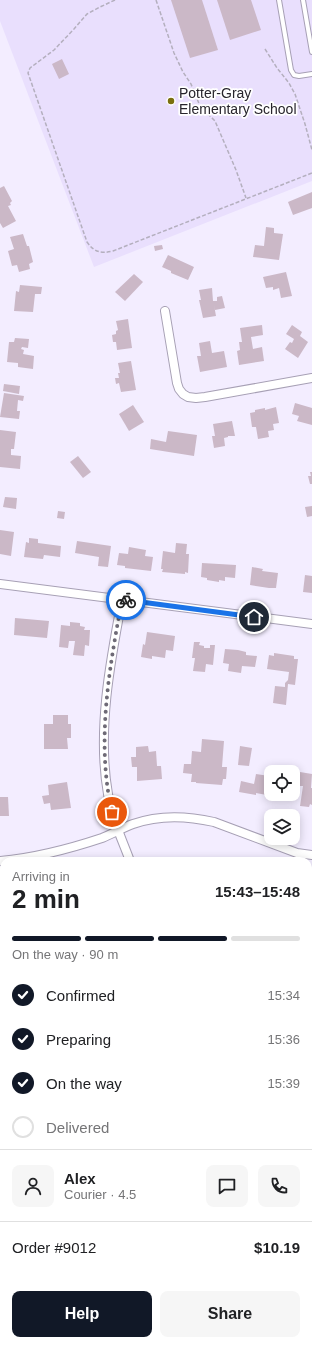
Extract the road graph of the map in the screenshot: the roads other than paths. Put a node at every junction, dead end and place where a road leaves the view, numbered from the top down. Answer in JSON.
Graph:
{"nodes":[{"id":1,"x":279,"y":0,"type":"edge"},
{"id":2,"x":303,"y":0,"type":"edge"},
{"id":3,"x":312,"y":52,"type":"edge"},
{"id":4,"x":312,"y":74,"type":"edge"},
{"id":5,"x":165,"y":311,"type":"dead end"},
{"id":6,"x":312,"y":378,"type":"edge"},
{"id":7,"x":0,"y":584,"type":"edge"},
{"id":8,"x":122,"y":600,"type":"junction"},
{"id":9,"x":312,"y":624,"type":"edge"},
{"id":10,"x":118,"y":831,"type":"junction"},
{"id":11,"x":312,"y":855,"type":"edge"},
{"id":12,"x":28,"y":857,"type":"edge"},
{"id":13,"x":128,"y":857,"type":"edge"}],
"edges":[{"from":1,"to":4,"type":"lane"},
{"from":2,"to":3,"type":"lane"},
{"from":5,"to":6,"type":"street"},
{"from":7,"to":8,"type":"street"},
{"from":8,"to":9,"type":"street"},
{"from":8,"to":10,"type":"street"},
{"from":10,"to":11,"type":"street"},
{"from":10,"to":12,"type":"street"},
{"from":10,"to":13,"type":"street"}]}
